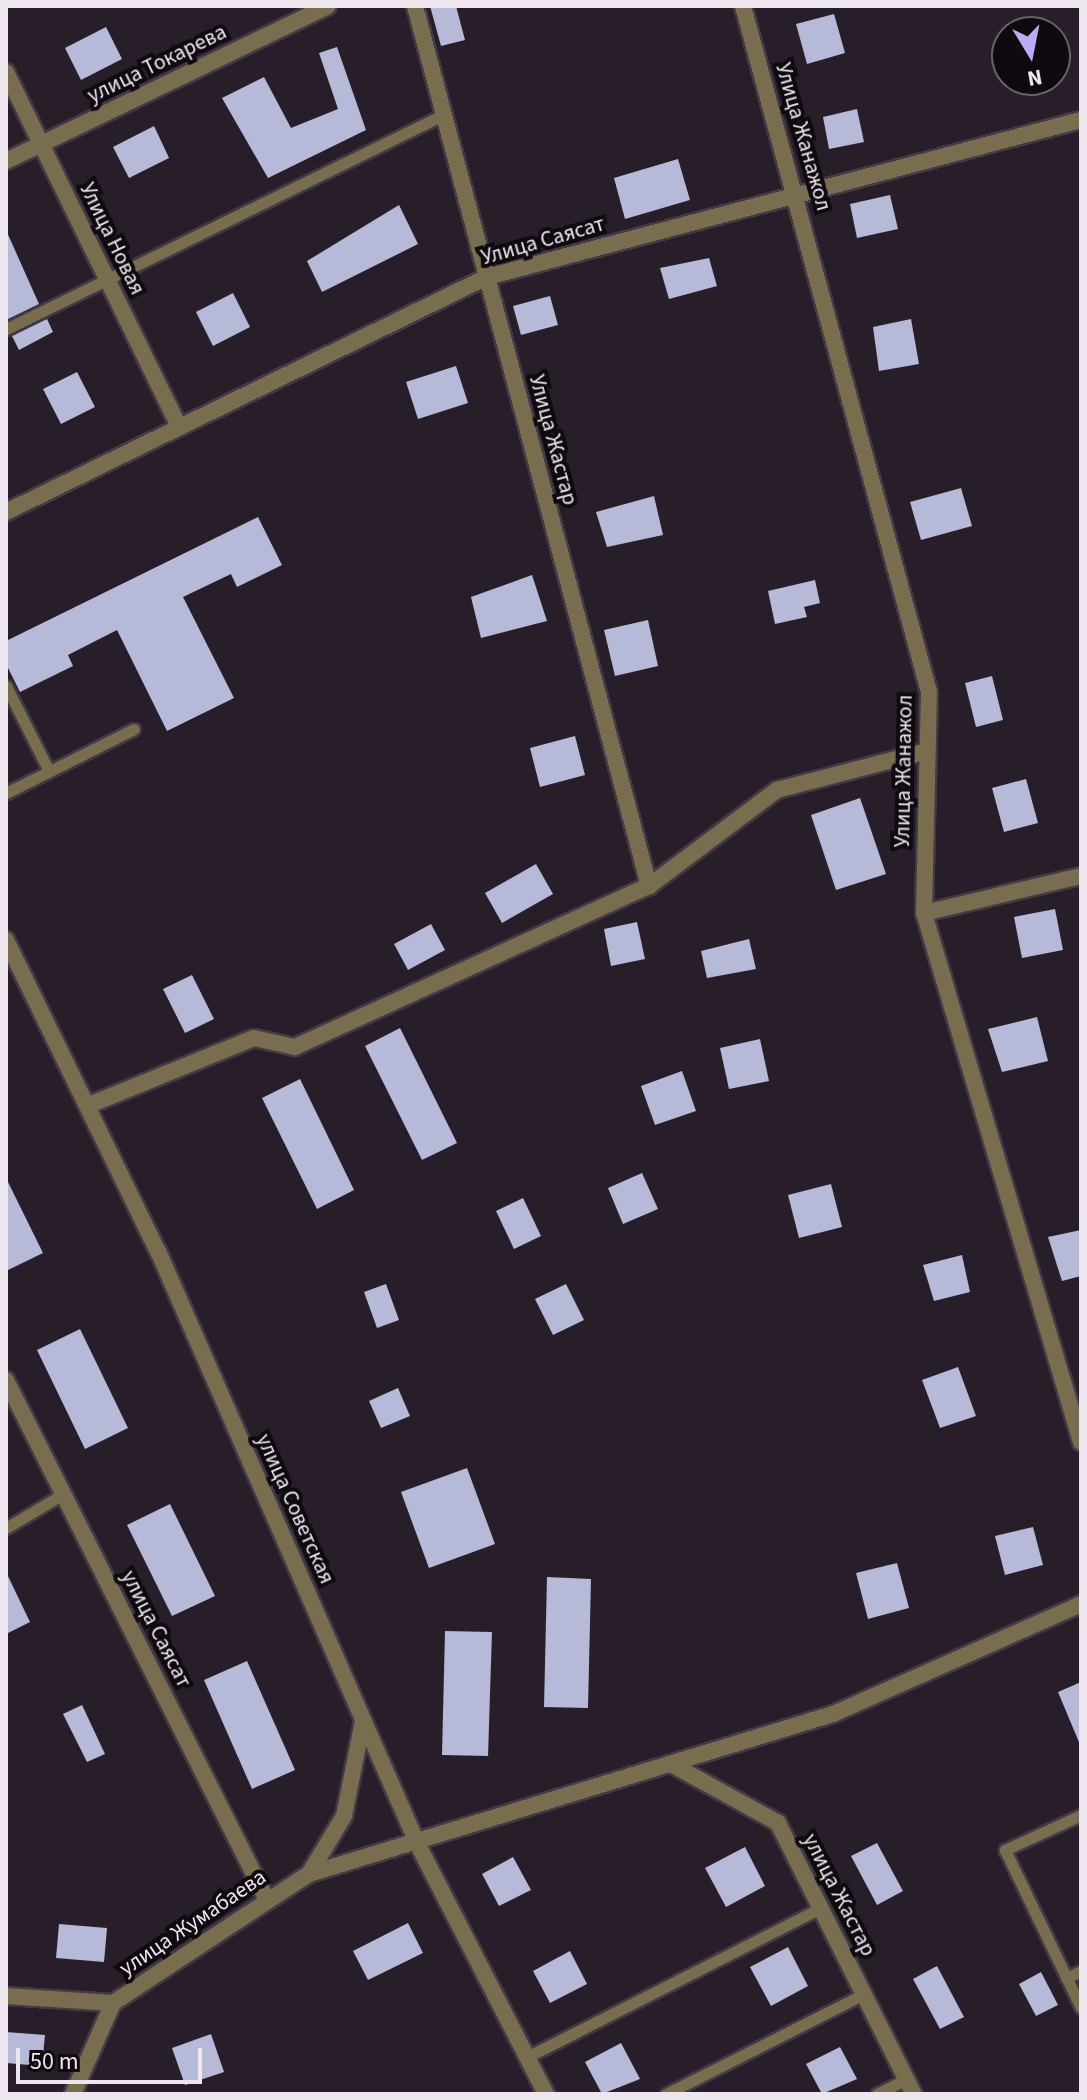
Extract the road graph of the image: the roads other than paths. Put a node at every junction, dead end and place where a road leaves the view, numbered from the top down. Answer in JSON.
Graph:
{"nodes":[{"id":1,"x":328,"y":6,"type":"edge"},
{"id":2,"x":415,"y":6,"type":"edge"},
{"id":3,"x":743,"y":6,"type":"edge"},
{"id":4,"x":6,"y":72,"type":"edge"},
{"id":5,"x":444,"y":114,"type":"junction"},
{"id":6,"x":1081,"y":120,"type":"edge"},
{"id":7,"x":41,"y":144,"type":"junction"},
{"id":8,"x":6,"y":161,"type":"edge"},
{"id":9,"x":797,"y":195,"type":"junction"},
{"id":10,"x":487,"y":277,"type":"junction"},
{"id":11,"x":107,"y":278,"type":"junction"},
{"id":12,"x":6,"y":329,"type":"edge"},
{"id":13,"x":179,"y":427,"type":"junction"},
{"id":14,"x":6,"y":512,"type":"edge"},
{"id":15,"x":6,"y":686,"type":"edge"},
{"id":16,"x":134,"y":729,"type":"dead end"},
{"id":17,"x":927,"y":751,"type":"junction"},
{"id":18,"x":49,"y":771,"type":"junction"},
{"id":19,"x":6,"y":793,"type":"edge"},
{"id":20,"x":1081,"y":876,"type":"edge"},
{"id":21,"x":649,"y":886,"type":"junction"},
{"id":22,"x":924,"y":913,"type":"junction"},
{"id":23,"x":6,"y":940,"type":"edge"},
{"id":24,"x":89,"y":1105,"type":"junction"},
{"id":25,"x":6,"y":1380,"type":"edge"},
{"id":26,"x":1081,"y":1442,"type":"edge"},
{"id":27,"x":63,"y":1494,"type":"junction"},
{"id":28,"x":6,"y":1528,"type":"edge"},
{"id":29,"x":1081,"y":1604,"type":"edge"},
{"id":30,"x":363,"y":1721,"type":"junction"},
{"id":31,"x":673,"y":1765,"type":"junction"},
{"id":32,"x":1081,"y":1815,"type":"edge"},
{"id":33,"x":418,"y":1845,"type":"junction"},
{"id":34,"x":309,"y":1874,"type":"junction"},
{"id":35,"x":266,"y":1898,"type":"junction"},
{"id":36,"x":821,"y":1908,"type":"junction"},
{"id":37,"x":1081,"y":1971,"type":"edge"},
{"id":38,"x":1066,"y":1978,"type":"junction"},
{"id":39,"x":864,"y":1994,"type":"junction"},
{"id":40,"x":6,"y":1996,"type":"edge"},
{"id":41,"x":113,"y":2003,"type":"junction"},
{"id":42,"x":1081,"y":2008,"type":"edge"},
{"id":43,"x":527,"y":2057,"type":"junction"},
{"id":44,"x":910,"y":2086,"type":"edge"},
{"id":45,"x":73,"y":2094,"type":"edge"},
{"id":46,"x":546,"y":2094,"type":"edge"},
{"id":47,"x":666,"y":2094,"type":"edge"},
{"id":48,"x":877,"y":2094,"type":"edge"}],
"edges":[{"from":1,"to":7,"type":"street","name":"улица Токарева"},
{"from":2,"to":5,"type":"street","name":"Улица Жастар"},
{"from":3,"to":9,"type":"street","name":"Улица Жанажол"},
{"from":4,"to":7,"type":"street","name":"Улица Новая"},
{"from":5,"to":10,"type":"street","name":"Улица Жастар"},
{"from":5,"to":11,"type":"lane"},
{"from":6,"to":9,"type":"street","name":"Улица Саясат"},
{"from":7,"to":8,"type":"street","name":"улица Токарева"},
{"from":7,"to":11,"type":"street","name":"Улица Новая"},
{"from":9,"to":10,"type":"street","name":"Улица Саясат"},
{"from":9,"to":17,"type":"street","name":"Улица Жанажол"},
{"from":10,"to":13,"type":"street","name":"Улица Саясат"},
{"from":10,"to":21,"type":"street","name":"Улица Жастар"},
{"from":11,"to":12,"type":"lane"},
{"from":11,"to":13,"type":"street","name":"Улица Новая"},
{"from":13,"to":14,"type":"street","name":"Улица Саясат"},
{"from":15,"to":18,"type":"lane"},
{"from":16,"to":18,"type":"lane"},
{"from":17,"to":21,"type":"street"},
{"from":17,"to":22,"type":"street","name":"Улица Жанажол"},
{"from":18,"to":19,"type":"lane"},
{"from":20,"to":22,"type":"street"},
{"from":21,"to":24,"type":"street"},
{"from":22,"to":26,"type":"street","name":"Улица Жанажол"},
{"from":23,"to":24,"type":"street","name":"улица Советская"},
{"from":24,"to":30,"type":"street","name":"улица Советская"},
{"from":25,"to":27,"type":"street","name":"улица Саясат"},
{"from":27,"to":28,"type":"lane"},
{"from":27,"to":35,"type":"street","name":"улица Саясат"},
{"from":29,"to":31,"type":"street","name":"улица Жумабаева"},
{"from":30,"to":33,"type":"street","name":"улица Советская"},
{"from":30,"to":34,"type":"street"},
{"from":31,"to":33,"type":"street","name":"улица Жумабаева"},
{"from":31,"to":36,"type":"street","name":"улица Жастар"},
{"from":32,"to":38,"type":"lane"},
{"from":33,"to":34,"type":"street","name":"улица Жумабаева"},
{"from":33,"to":43,"type":"street","name":"улица Советская"},
{"from":34,"to":35,"type":"street","name":"улица Жумабаева"},
{"from":35,"to":41,"type":"street","name":"улица Жумабаева"},
{"from":36,"to":39,"type":"street","name":"улица Жастар"},
{"from":36,"to":43,"type":"lane"},
{"from":37,"to":38,"type":"lane"},
{"from":38,"to":42,"type":"lane"},
{"from":39,"to":44,"type":"street","name":"улица Жастар"},
{"from":39,"to":47,"type":"lane"},
{"from":40,"to":41,"type":"street","name":"улица Жумабаева"},
{"from":41,"to":45,"type":"street"},
{"from":43,"to":46,"type":"street","name":"улица Советская"},
{"from":44,"to":48,"type":"lane"}]}
